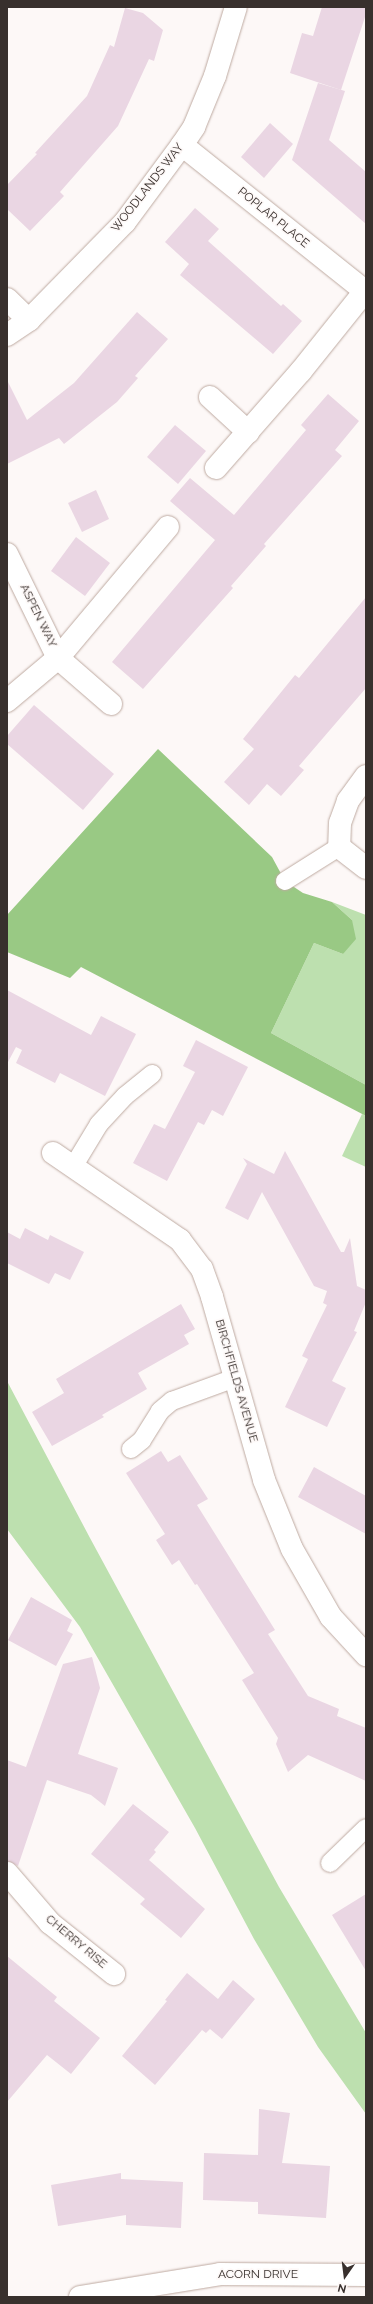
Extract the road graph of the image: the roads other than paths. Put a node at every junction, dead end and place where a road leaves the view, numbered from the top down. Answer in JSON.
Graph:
{"nodes":[{"id":1,"x":236,"y":7,"type":"edge"},
{"id":2,"x":182,"y":144,"type":"junction"},
{"id":3,"x":365,"y":291,"type":"edge"},
{"id":4,"x":7,"y":299,"type":"edge"},
{"id":5,"x":29,"y":320,"type":"junction"},
{"id":6,"x":7,"y":335,"type":"edge"},
{"id":7,"x":210,"y":398,"type":"dead end"},
{"id":8,"x":248,"y":432,"type":"junction"},
{"id":9,"x":216,"y":468,"type":"dead end"},
{"id":10,"x":168,"y":527,"type":"dead end"},
{"id":11,"x":7,"y":554,"type":"edge"},
{"id":12,"x":58,"y":658,"type":"junction"},
{"id":13,"x":7,"y":701,"type":"edge"},
{"id":14,"x":111,"y":704,"type":"dead end"},
{"id":15,"x":366,"y":776,"type":"edge"},
{"id":16,"x":339,"y":846,"type":"junction"},
{"id":17,"x":366,"y":868,"type":"edge"},
{"id":18,"x":285,"y":881,"type":"dead end"},
{"id":19,"x":152,"y":1074,"type":"dead end"},
{"id":20,"x":53,"y":1153,"type":"dead end"},
{"id":21,"x":73,"y":1167,"type":"junction"},
{"id":22,"x":235,"y":1378,"type":"junction"},
{"id":23,"x":131,"y":1449,"type":"dead end"},
{"id":24,"x":366,"y":1655,"type":"edge"},
{"id":25,"x":366,"y":1828,"type":"edge"},
{"id":26,"x":330,"y":1862,"type":"dead end"},
{"id":27,"x":7,"y":1873,"type":"edge"},
{"id":28,"x":114,"y":1974,"type":"dead end"},
{"id":29,"x":366,"y":2275,"type":"edge"},
{"id":30,"x":80,"y":2297,"type":"edge"}],
"edges":[{"from":1,"to":2,"type":"street","name":"WOODLANDS WAY"},
{"from":2,"to":3,"type":"street","name":"POPLAR PLACE"},
{"from":2,"to":5,"type":"street","name":"WOODLANDS WAY"},
{"from":3,"to":8,"type":"street","name":"POPLAR PLACE"},
{"from":4,"to":5,"type":"street"},
{"from":5,"to":6,"type":"street","name":"WOODLANDS WAY"},
{"from":7,"to":8,"type":"street"},
{"from":8,"to":9,"type":"street","name":"POPLAR PLACE"},
{"from":10,"to":12,"type":"street"},
{"from":11,"to":12,"type":"street","name":"ASPEN WAY"},
{"from":12,"to":13,"type":"street","name":"ASPEN WAY"},
{"from":12,"to":14,"type":"street","name":"ASPEN WAY"},
{"from":15,"to":16,"type":"street"},
{"from":16,"to":17,"type":"street"},
{"from":16,"to":18,"type":"lane"},
{"from":19,"to":21,"type":"lane"},
{"from":20,"to":21,"type":"street","name":"BIRCHFIELDS AVENUE"},
{"from":21,"to":22,"type":"street","name":"BIRCHFIELDS AVENUE"},
{"from":22,"to":23,"type":"lane"},
{"from":22,"to":24,"type":"street","name":"BIRCHFIELDS AVENUE"},
{"from":25,"to":26,"type":"lane"},
{"from":27,"to":28,"type":"street","name":"CHERRY RISE"},
{"from":29,"to":30,"type":"street","name":"ACORN DRIVE"}]}
